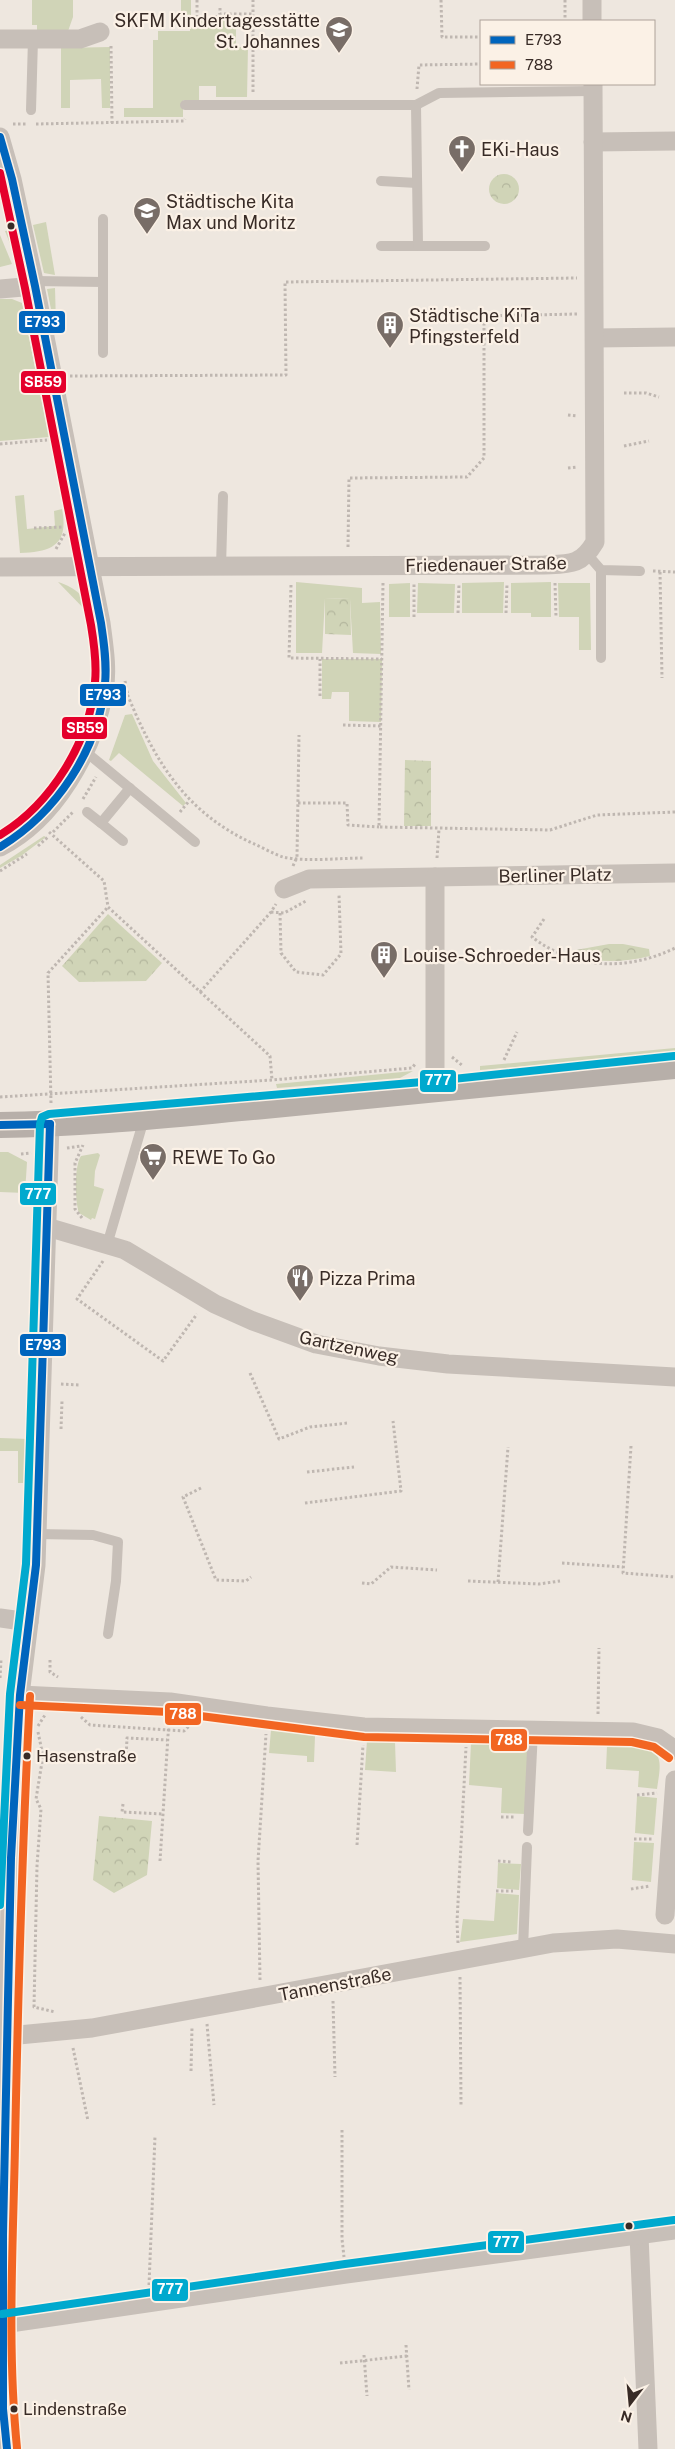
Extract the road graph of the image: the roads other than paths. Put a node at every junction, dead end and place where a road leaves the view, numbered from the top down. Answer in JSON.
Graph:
{"nodes":[{"id":1,"x":592,"y":0,"type":"edge"},
{"id":2,"x":592,"y":20,"type":"edge"},
{"id":3,"x":100,"y":32,"type":"road end"},
{"id":4,"x":0,"y":39,"type":"edge"},
{"id":5,"x":33,"y":39,"type":"junction"},
{"id":6,"x":593,"y":87,"type":"edge"},
{"id":7,"x":185,"y":105,"type":"road end"},
{"id":8,"x":416,"y":105,"type":"junction"},
{"id":9,"x":30,"y":110,"type":"dead end"},
{"id":10,"x":4,"y":131,"type":"edge"},
{"id":11,"x":675,"y":141,"type":"edge"},
{"id":12,"x":593,"y":142,"type":"junction"},
{"id":13,"x":381,"y":181,"type":"dead end"},
{"id":14,"x":417,"y":182,"type":"junction"},
{"id":15,"x":103,"y":219,"type":"dead end"},
{"id":16,"x":381,"y":246,"type":"dead end"},
{"id":17,"x":418,"y":246,"type":"junction"},
{"id":18,"x":485,"y":246,"type":"dead end"},
{"id":19,"x":103,"y":282,"type":"junction"},
{"id":20,"x":35,"y":284,"type":"junction"},
{"id":21,"x":0,"y":289,"type":"edge"},
{"id":22,"x":675,"y":337,"type":"edge"},
{"id":23,"x":595,"y":338,"type":"junction"},
{"id":24,"x":103,"y":353,"type":"dead end"},
{"id":25,"x":223,"y":496,"type":"dead end"},
{"id":26,"x":588,"y":555,"type":"junction"},
{"id":27,"x":89,"y":566,"type":"junction"},
{"id":28,"x":0,"y":567,"type":"edge"},
{"id":29,"x":221,"y":567,"type":"junction"},
{"id":30,"x":601,"y":570,"type":"junction"},
{"id":31,"x":640,"y":570,"type":"road end"},
{"id":32,"x":601,"y":658,"type":"dead end"},
{"id":33,"x":86,"y":752,"type":"junction"},
{"id":34,"x":130,"y":788,"type":"junction"},
{"id":35,"x":87,"y":812,"type":"dead end"},
{"id":36,"x":101,"y":823,"type":"junction"},
{"id":37,"x":124,"y":841,"type":"dead end"},
{"id":38,"x":195,"y":842,"type":"dead end"},
{"id":39,"x":0,"y":847,"type":"edge"},
{"id":40,"x":675,"y":873,"type":"edge"},
{"id":41,"x":435,"y":877,"type":"junction"},
{"id":42,"x":284,"y":889,"type":"road end"},
{"id":43,"x":675,"y":1066,"type":"edge"},
{"id":44,"x":435,"y":1091,"type":"junction"},
{"id":45,"x":144,"y":1117,"type":"junction"},
{"id":46,"x":50,"y":1124,"type":"junction"},
{"id":47,"x":0,"y":1126,"type":"edge"},
{"id":48,"x":47,"y":1227,"type":"junction"},
{"id":49,"x":107,"y":1245,"type":"junction"},
{"id":50,"x":675,"y":1377,"type":"edge"},
{"id":51,"x":37,"y":1534,"type":"junction"},
{"id":52,"x":0,"y":1618,"type":"edge"},
{"id":53,"x":29,"y":1622,"type":"junction"},
{"id":54,"x":108,"y":1634,"type":"dead end"},
{"id":55,"x":20,"y":1696,"type":"junction"},
{"id":56,"x":533,"y":1731,"type":"junction"},
{"id":57,"x":675,"y":1750,"type":"edge"},
{"id":58,"x":668,"y":1786,"type":"edge"},
{"id":59,"x":528,"y":1832,"type":"dead end"},
{"id":60,"x":527,"y":1847,"type":"dead end"},
{"id":61,"x":5,"y":1858,"type":"edge"},
{"id":62,"x":665,"y":1915,"type":"dead end"},
{"id":63,"x":669,"y":1944,"type":"edge"},
{"id":64,"x":522,"y":1949,"type":"junction"},
{"id":65,"x":8,"y":2036,"type":"junction"},
{"id":66,"x":675,"y":2230,"type":"edge"},
{"id":67,"x":639,"y":2234,"type":"junction"},
{"id":68,"x":3,"y":2324,"type":"junction"},
{"id":69,"x":7,"y":2449,"type":"edge"},
{"id":70,"x":648,"y":2449,"type":"edge"}],
"edges":[{"from":1,"to":2,"type":"street"},
{"from":3,"to":5,"type":"street"},
{"from":4,"to":5,"type":"street"},
{"from":5,"to":9,"type":"lane"},
{"from":6,"to":8,"type":"lane"},
{"from":6,"to":12,"type":"street","name":"Friedenauer Straße"},
{"from":7,"to":8,"type":"lane"},
{"from":8,"to":14,"type":"lane"},
{"from":10,"to":20,"type":"street"},
{"from":11,"to":12,"type":"street"},
{"from":12,"to":23,"type":"street","name":"Friedenauer Straße"},
{"from":13,"to":14,"type":"lane"},
{"from":14,"to":17,"type":"lane"},
{"from":15,"to":19,"type":"lane"},
{"from":16,"to":17,"type":"lane"},
{"from":17,"to":18,"type":"lane"},
{"from":19,"to":20,"type":"lane"},
{"from":19,"to":24,"type":"lane"},
{"from":20,"to":21,"type":"street"},
{"from":20,"to":27,"type":"street"},
{"from":22,"to":23,"type":"street"},
{"from":23,"to":26,"type":"street","name":"Friedenauer Straße"},
{"from":25,"to":29,"type":"lane"},
{"from":26,"to":29,"type":"street","name":"Friedenauer Straße"},
{"from":26,"to":30,"type":"lane"},
{"from":27,"to":28,"type":"street","name":"Friedenauer Straße"},
{"from":27,"to":29,"type":"street","name":"Friedenauer Straße"},
{"from":27,"to":33,"type":"street"},
{"from":30,"to":31,"type":"lane"},
{"from":30,"to":32,"type":"lane"},
{"from":33,"to":34,"type":"lane"},
{"from":33,"to":39,"type":"street"},
{"from":34,"to":36,"type":"lane"},
{"from":34,"to":38,"type":"lane"},
{"from":35,"to":36,"type":"lane"},
{"from":36,"to":37,"type":"lane"},
{"from":40,"to":41,"type":"street","name":"Berliner Platz"},
{"from":41,"to":42,"type":"street","name":"Berliner Platz"},
{"from":41,"to":44,"type":"street"},
{"from":43,"to":44,"type":"street"},
{"from":44,"to":45,"type":"street"},
{"from":45,"to":46,"type":"street"},
{"from":45,"to":49,"type":"lane"},
{"from":46,"to":47,"type":"street"},
{"from":46,"to":48,"type":"street"},
{"from":48,"to":49,"type":"street","name":"Gartzenweg"},
{"from":48,"to":51,"type":"street"},
{"from":49,"to":50,"type":"street","name":"Gartzenweg"},
{"from":51,"to":53,"type":"street"},
{"from":51,"to":54,"type":"lane"},
{"from":52,"to":53,"type":"street"},
{"from":53,"to":55,"type":"street"},
{"from":55,"to":56,"type":"street"},
{"from":55,"to":61,"type":"street"},
{"from":56,"to":57,"type":"street"},
{"from":56,"to":59,"type":"lane"},
{"from":58,"to":62,"type":"street"},
{"from":60,"to":64,"type":"lane"},
{"from":61,"to":65,"type":"street"},
{"from":63,"to":64,"type":"street","name":"Tannenstraße"},
{"from":64,"to":65,"type":"street","name":"Tannenstraße"},
{"from":65,"to":68,"type":"street"},
{"from":66,"to":67,"type":"street"},
{"from":67,"to":68,"type":"street"},
{"from":67,"to":70,"type":"street"},
{"from":68,"to":69,"type":"street"}]}
